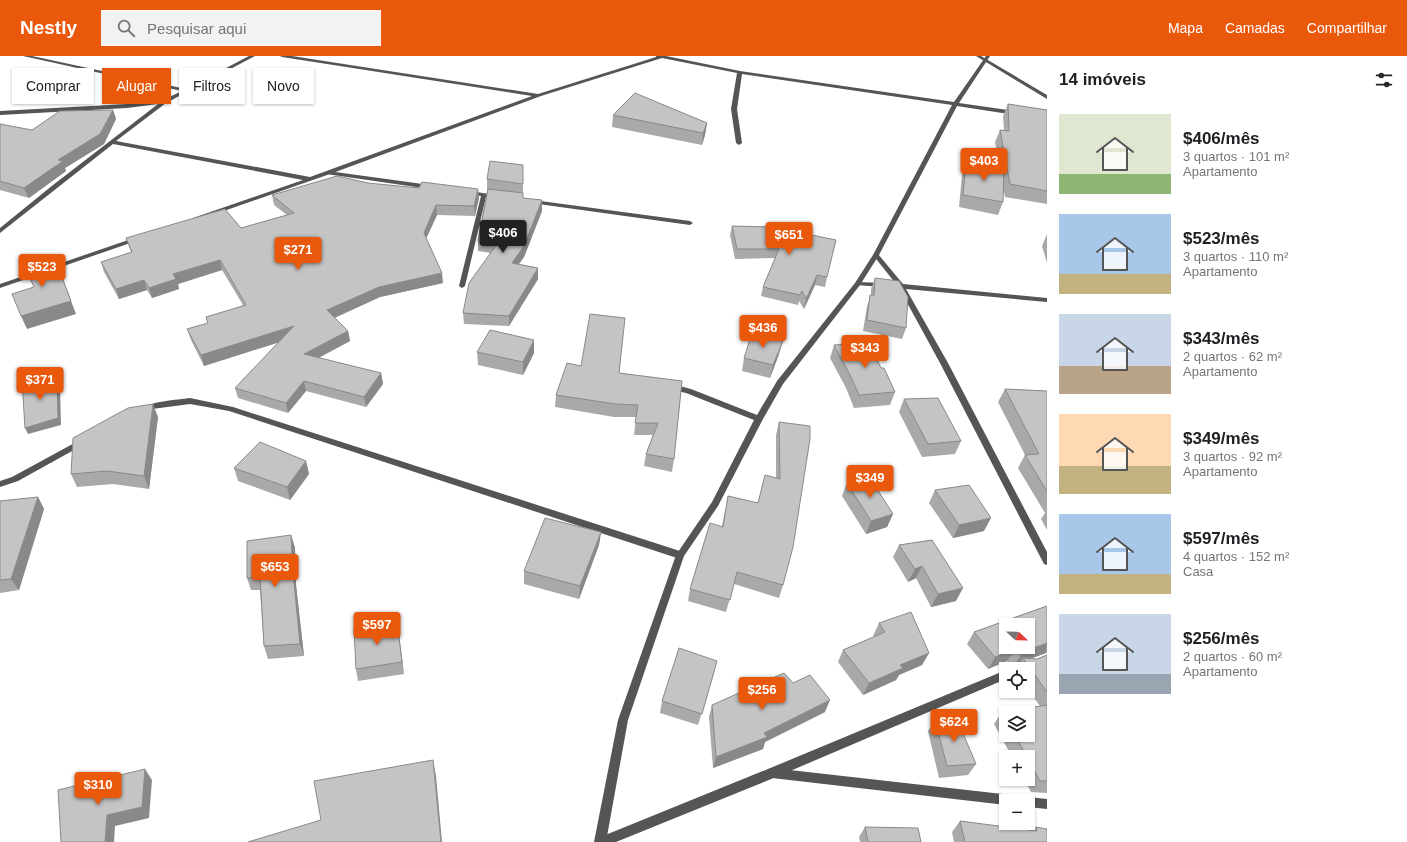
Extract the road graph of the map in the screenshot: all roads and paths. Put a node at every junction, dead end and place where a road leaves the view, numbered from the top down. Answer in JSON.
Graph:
{"nodes":[{"id":1,"x":25,"y":56,"type":"edge"},
{"id":2,"x":253,"y":56,"type":"edge"},
{"id":3,"x":282,"y":56,"type":"edge"},
{"id":4,"x":660,"y":56,"type":"edge"},
{"id":5,"x":984,"y":58,"type":"edge"},
{"id":6,"x":229,"y":68,"type":"edge"},
{"id":7,"x":740,"y":72,"type":"junction"},
{"id":8,"x":179,"y":89,"type":"edge"},
{"id":9,"x":539,"y":95,"type":"junction"},
{"id":10,"x":1047,"y":97,"type":"edge"},
{"id":11,"x":956,"y":103,"type":"junction"},
{"id":12,"x":143,"y":104,"type":"edge"},
{"id":13,"x":161,"y":104,"type":"edge"},
{"id":14,"x":0,"y":113,"type":"edge"},
{"id":15,"x":1024,"y":115,"type":"edge"},
{"id":16,"x":111,"y":142,"type":"junction"},
{"id":17,"x":739,"y":143,"type":"dead end"},
{"id":18,"x":328,"y":173,"type":"junction"},
{"id":19,"x":310,"y":179,"type":"junction"},
{"id":20,"x":435,"y":187,"type":"edge"},
{"id":21,"x":463,"y":192,"type":"edge"},
{"id":22,"x":484,"y":195,"type":"junction"},
{"id":23,"x":500,"y":197,"type":"edge"},
{"id":24,"x":524,"y":200,"type":"edge"},
{"id":25,"x":189,"y":221,"type":"edge"},
{"id":26,"x":690,"y":223,"type":"dead end"},
{"id":27,"x":0,"y":231,"type":"edge"},
{"id":28,"x":144,"y":236,"type":"edge"},
{"id":29,"x":876,"y":255,"type":"junction"},
{"id":30,"x":858,"y":284,"type":"junction"},
{"id":31,"x":0,"y":286,"type":"edge"},
{"id":32,"x":462,"y":286,"type":"dead end"},
{"id":33,"x":901,"y":286,"type":"junction"},
{"id":34,"x":1047,"y":300,"type":"edge"},
{"id":35,"x":667,"y":385,"type":"edge"},
{"id":36,"x":137,"y":414,"type":"edge"},
{"id":37,"x":759,"y":419,"type":"junction"},
{"id":38,"x":88,"y":439,"type":"edge"},
{"id":39,"x":0,"y":484,"type":"edge"},
{"id":40,"x":680,"y":555,"type":"junction"},
{"id":41,"x":1047,"y":561,"type":"edge"},
{"id":42,"x":999,"y":677,"type":"edge"},
{"id":43,"x":772,"y":774,"type":"junction"},
{"id":44,"x":999,"y":799,"type":"edge"},
{"id":45,"x":1035,"y":803,"type":"edge"},
{"id":46,"x":1047,"y":804,"type":"edge"},
{"id":47,"x":601,"y":842,"type":"edge"}],
"edges":[{"from":1,"to":8,"type":"street"},
{"from":2,"to":6,"type":"street"},
{"from":3,"to":9,"type":"street"},
{"from":4,"to":7,"type":"street"},
{"from":4,"to":9,"type":"street"},
{"from":5,"to":10,"type":"street"},
{"from":5,"to":11,"type":"street"},
{"from":7,"to":11,"type":"street"},
{"from":7,"to":17,"type":"street"},
{"from":9,"to":18,"type":"street"},
{"from":11,"to":15,"type":"street"},
{"from":11,"to":29,"type":"street"},
{"from":12,"to":14,"type":"street"},
{"from":13,"to":16,"type":"street"},
{"from":16,"to":19,"type":"street"},
{"from":16,"to":27,"type":"street"},
{"from":18,"to":19,"type":"street"},
{"from":18,"to":20,"type":"street"},
{"from":19,"to":25,"type":"street"},
{"from":21,"to":22,"type":"street"},
{"from":22,"to":23,"type":"street"},
{"from":22,"to":32,"type":"street"},
{"from":24,"to":26,"type":"street"},
{"from":28,"to":31,"type":"street"},
{"from":29,"to":30,"type":"street"},
{"from":29,"to":33,"type":"street"},
{"from":30,"to":33,"type":"street"},
{"from":30,"to":37,"type":"street"},
{"from":33,"to":34,"type":"street"},
{"from":33,"to":41,"type":"street"},
{"from":35,"to":37,"type":"street"},
{"from":36,"to":40,"type":"street"},
{"from":37,"to":40,"type":"street"},
{"from":38,"to":39,"type":"street"},
{"from":40,"to":47,"type":"street"},
{"from":42,"to":43,"type":"street"},
{"from":43,"to":44,"type":"street"},
{"from":43,"to":47,"type":"street"},
{"from":45,"to":46,"type":"street"}]}
